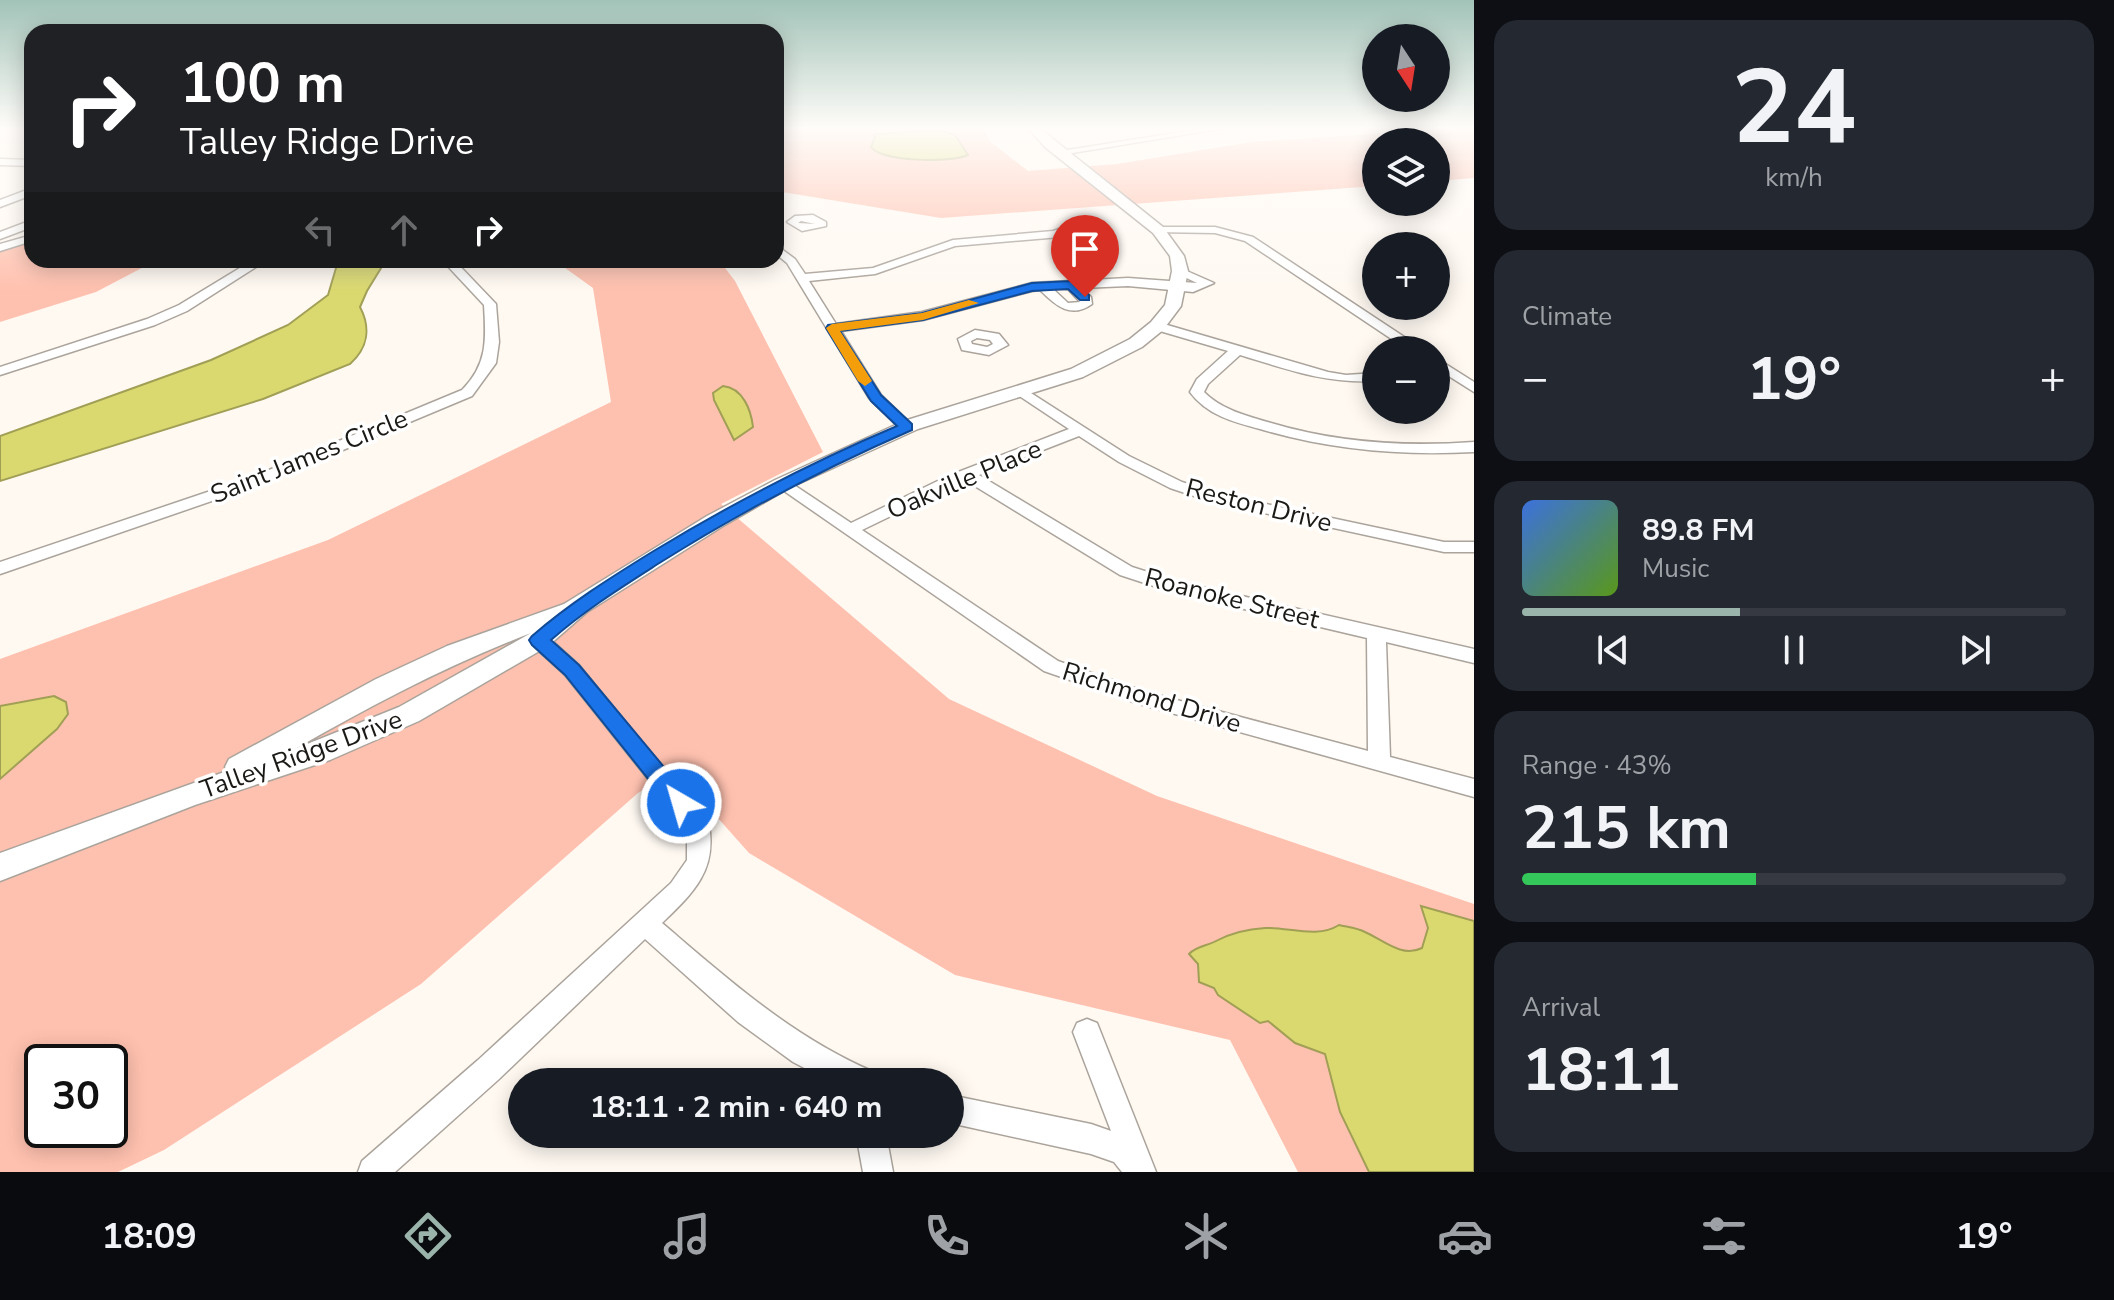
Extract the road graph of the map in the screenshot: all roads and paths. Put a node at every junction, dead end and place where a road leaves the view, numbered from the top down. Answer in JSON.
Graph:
{"nodes":[{"id":1,"x":1097,"y":182,"type":"edge"},
{"id":2,"x":24,"y":193,"type":"edge"},
{"id":3,"x":0,"y":194,"type":"edge"},
{"id":4,"x":24,"y":194,"type":"edge"},
{"id":5,"x":0,"y":204,"type":"edge"},
{"id":6,"x":24,"y":226,"type":"edge"},
{"id":7,"x":1158,"y":230,"type":"junction"},
{"id":8,"x":1059,"y":234,"type":"dead end"},
{"id":9,"x":0,"y":236,"type":"edge"},
{"id":10,"x":24,"y":240,"type":"edge"},
{"id":11,"x":0,"y":248,"type":"edge"},
{"id":12,"x":784,"y":255,"type":"edge"},
{"id":13,"x":248,"y":268,"type":"edge"},
{"id":14,"x":456,"y":268,"type":"edge"},
{"id":15,"x":802,"y":278,"type":"junction"},
{"id":16,"x":1179,"y":280,"type":"junction"},
{"id":17,"x":1071,"y":285,"type":"junction"},
{"id":18,"x":1043,"y":286,"type":"junction"},
{"id":19,"x":1157,"y":326,"type":"junction"},
{"id":20,"x":832,"y":328,"type":"junction"},
{"id":21,"x":1396,"y":336,"type":"edge"},
{"id":22,"x":1236,"y":351,"type":"junction"},
{"id":23,"x":0,"y":371,"type":"edge"},
{"id":24,"x":1450,"y":374,"type":"edge"},
{"id":25,"x":1362,"y":378,"type":"edge"},
{"id":26,"x":1474,"y":388,"type":"edge"},
{"id":27,"x":1020,"y":390,"type":"junction"},
{"id":28,"x":907,"y":427,"type":"junction"},
{"id":29,"x":1080,"y":430,"type":"junction"},
{"id":30,"x":1474,"y":447,"type":"edge"},
{"id":31,"x":966,"y":474,"type":"junction"},
{"id":32,"x":782,"y":484,"type":"junction"},
{"id":33,"x":849,"y":530,"type":"junction"},
{"id":34,"x":1474,"y":547,"type":"edge"},
{"id":35,"x":0,"y":568,"type":"edge"},
{"id":36,"x":578,"y":606,"type":"junction"},
{"id":37,"x":1376,"y":633,"type":"junction"},
{"id":38,"x":539,"y":640,"type":"junction"},
{"id":39,"x":1474,"y":656,"type":"edge"},
{"id":40,"x":1379,"y":762,"type":"junction"},
{"id":41,"x":1474,"y":788,"type":"edge"},
{"id":42,"x":184,"y":797,"type":"junction"},
{"id":43,"x":0,"y":867,"type":"edge"},
{"id":44,"x":645,"y":923,"type":"junction"},
{"id":45,"x":1087,"y":1032,"type":"dead end"},
{"id":46,"x":829,"y":1068,"type":"edge"},
{"id":47,"x":964,"y":1112,"type":"edge"},
{"id":48,"x":874,"y":1148,"type":"edge"},
{"id":49,"x":1140,"y":1170,"type":"edge"},
{"id":50,"x":373,"y":1172,"type":"edge"},
{"id":51,"x":878,"y":1172,"type":"edge"}],
"edges":[{"from":1,"to":7,"type":"street"},
{"from":2,"to":3,"type":"street"},
{"from":4,"to":5,"type":"street"},
{"from":6,"to":9,"type":"street"},
{"from":7,"to":16,"type":"street"},
{"from":7,"to":21,"type":"street"},
{"from":8,"to":15,"type":"street"},
{"from":10,"to":11,"type":"street"},
{"from":12,"to":15,"type":"street"},
{"from":13,"to":23,"type":"street"},
{"from":14,"to":35,"type":"street","name":"Saint James Circle"},
{"from":15,"to":20,"type":"street"},
{"from":16,"to":17,"type":"street"},
{"from":16,"to":19,"type":"street","name":"Talley Ridge Drive"},
{"from":17,"to":18,"type":"street"},
{"from":17,"to":18,"type":"street"},
{"from":18,"to":20,"type":"street"},
{"from":19,"to":22,"type":"street"},
{"from":19,"to":27,"type":"street","name":"Talley Ridge Drive"},
{"from":20,"to":28,"type":"street"},
{"from":22,"to":25,"type":"street"},
{"from":22,"to":30,"type":"street"},
{"from":24,"to":26,"type":"street"},
{"from":27,"to":28,"type":"street","name":"Talley Ridge Drive"},
{"from":27,"to":29,"type":"street","name":"Reston Drive"},
{"from":28,"to":32,"type":"street","name":"Talley Ridge Drive"},
{"from":29,"to":31,"type":"street","name":"Oakville Place"},
{"from":29,"to":34,"type":"street","name":"Reston Drive"},
{"from":31,"to":33,"type":"street","name":"Oakville Place"},
{"from":31,"to":37,"type":"street","name":"Roanoke Street"},
{"from":32,"to":33,"type":"street","name":"Richmond Drive"},
{"from":32,"to":36,"type":"street","name":"Talley Ridge Drive"},
{"from":33,"to":40,"type":"street","name":"Richmond Drive"},
{"from":36,"to":38,"type":"street","name":"Talley Ridge Drive"},
{"from":36,"to":42,"type":"street","name":"Talley Ridge Drive"},
{"from":37,"to":39,"type":"street","name":"Roanoke Street"},
{"from":37,"to":40,"type":"street"},
{"from":38,"to":42,"type":"street","name":"Talley Ridge Drive"},
{"from":38,"to":44,"type":"street"},
{"from":40,"to":41,"type":"street","name":"Richmond Drive"},
{"from":42,"to":43,"type":"street","name":"Talley Ridge Drive"},
{"from":44,"to":46,"type":"street"},
{"from":44,"to":50,"type":"street"},
{"from":45,"to":49,"type":"street"},
{"from":47,"to":49,"type":"street"},
{"from":48,"to":51,"type":"street"}]}
